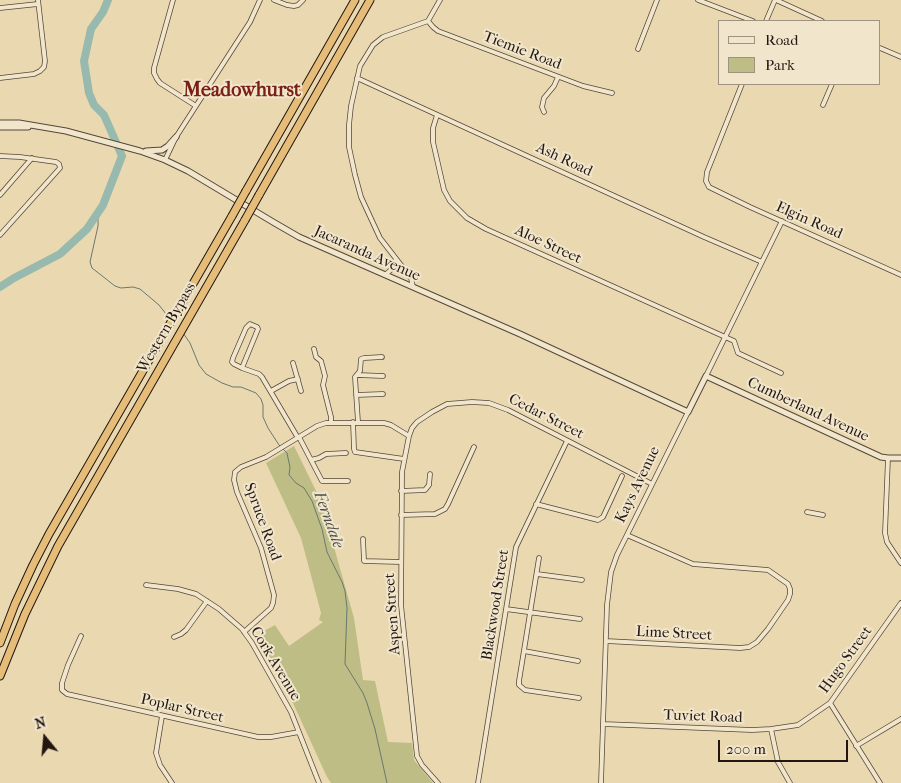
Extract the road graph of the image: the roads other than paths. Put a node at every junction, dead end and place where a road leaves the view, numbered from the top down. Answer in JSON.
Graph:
{"nodes":[{"id":1,"x":173,"y":0,"type":"edge"},
{"id":2,"x":260,"y":0,"type":"edge"},
{"id":3,"x":274,"y":0,"type":"edge"},
{"id":4,"x":303,"y":0,"type":"edge"},
{"id":5,"x":355,"y":0,"type":"edge"},
{"id":6,"x":370,"y":0,"type":"edge"},
{"id":7,"x":440,"y":0,"type":"edge"},
{"id":8,"x":658,"y":0,"type":"edge"},
{"id":9,"x":698,"y":0,"type":"edge"},
{"id":10,"x":775,"y":0,"type":"edge"},
{"id":11,"x":38,"y":2,"type":"edge"},
{"id":12,"x":0,"y":8,"type":"edge"},
{"id":13,"x":750,"y":20,"type":"edge"},
{"id":14,"x":766,"y":20,"type":"edge"},
{"id":15,"x":820,"y":20,"type":"edge"},
{"id":16,"x":428,"y":21,"type":"junction"},
{"id":17,"x":881,"y":48,"type":"edge"},
{"id":18,"x":638,"y":49,"type":"dead end"},
{"id":19,"x":901,"y":58,"type":"edge"},
{"id":20,"x":558,"y":77,"type":"junction"},
{"id":21,"x":0,"y":78,"type":"edge"},
{"id":22,"x":357,"y":78,"type":"junction"},
{"id":23,"x":742,"y":85,"type":"edge"},
{"id":24,"x":832,"y":85,"type":"edge"},
{"id":25,"x":612,"y":93,"type":"dead end"},
{"id":26,"x":823,"y":104,"type":"dead end"},
{"id":27,"x":196,"y":106,"type":"junction"},
{"id":28,"x":544,"y":112,"type":"dead end"},
{"id":29,"x":437,"y":115,"type":"junction"},
{"id":30,"x":0,"y":123,"type":"edge"},
{"id":31,"x":0,"y":127,"type":"edge"},
{"id":32,"x":36,"y":127,"type":"junction"},
{"id":33,"x":176,"y":138,"type":"junction"},
{"id":34,"x":140,"y":151,"type":"junction"},
{"id":35,"x":0,"y":156,"type":"edge"},
{"id":36,"x":32,"y":158,"type":"junction"},
{"id":37,"x":165,"y":160,"type":"junction"},
{"id":38,"x":0,"y":194,"type":"edge"},
{"id":39,"x":782,"y":221,"type":"junction"},
{"id":40,"x":0,"y":235,"type":"edge"},
{"id":41,"x":396,"y":259,"type":"junction"},
{"id":42,"x":762,"y":262,"type":"junction"},
{"id":43,"x":384,"y":275,"type":"junction"},
{"id":44,"x":901,"y":275,"type":"edge"},
{"id":45,"x":413,"y":287,"type":"junction"},
{"id":46,"x":725,"y":337,"type":"junction"},
{"id":47,"x":314,"y":349,"type":"dead end"},
{"id":48,"x":382,"y":357,"type":"dead end"},
{"id":49,"x":293,"y":363,"type":"dead end"},
{"id":50,"x":242,"y":368,"type":"junction"},
{"id":51,"x":781,"y":373,"type":"dead end"},
{"id":52,"x":358,"y":375,"type":"junction"},
{"id":53,"x":383,"y":376,"type":"dead end"},
{"id":54,"x":706,"y":376,"type":"junction"},
{"id":55,"x":298,"y":379,"type":"junction"},
{"id":56,"x":271,"y":391,"type":"junction"},
{"id":57,"x":301,"y":391,"type":"dead end"},
{"id":58,"x":382,"y":394,"type":"dead end"},
{"id":59,"x":356,"y":395,"type":"junction"},
{"id":60,"x":688,"y":412,"type":"junction"},
{"id":61,"x":331,"y":422,"type":"junction"},
{"id":62,"x":355,"y":422,"type":"junction"},
{"id":63,"x":409,"y":436,"type":"junction"},
{"id":64,"x":298,"y":438,"type":"junction"},
{"id":65,"x":567,"y":441,"type":"junction"},
{"id":66,"x":474,"y":447,"type":"dead end"},
{"id":67,"x":346,"y":453,"type":"dead end"},
{"id":68,"x":404,"y":458,"type":"junction"},
{"id":69,"x":888,"y":458,"type":"junction"},
{"id":70,"x":901,"y":458,"type":"edge"},
{"id":71,"x":311,"y":460,"type":"junction"},
{"id":72,"x":430,"y":474,"type":"dead end"},
{"id":73,"x":622,"y":476,"type":"dead end"},
{"id":74,"x":348,"y":481,"type":"dead end"},
{"id":75,"x":652,"y":484,"type":"junction"},
{"id":76,"x":401,"y":491,"type":"junction"},
{"id":77,"x":536,"y":504,"type":"junction"},
{"id":78,"x":807,"y":512,"type":"dead end"},
{"id":79,"x":401,"y":515,"type":"junction"},
{"id":80,"x":823,"y":515,"type":"dead end"},
{"id":81,"x":627,"y":535,"type":"junction"},
{"id":82,"x":363,"y":539,"type":"dead end"},
{"id":83,"x":539,"y":558,"type":"dead end"},
{"id":84,"x":401,"y":562,"type":"junction"},
{"id":85,"x":901,"y":563,"type":"edge"},
{"id":86,"x":537,"y":574,"type":"junction"},
{"id":87,"x":582,"y":580,"type":"dead end"},
{"id":88,"x":146,"y":585,"type":"dead end"},
{"id":89,"x":207,"y":601,"type":"junction"},
{"id":90,"x":901,"y":603,"type":"edge"},
{"id":91,"x":15,"y":604,"type":"junction"},
{"id":92,"x":506,"y":609,"type":"junction"},
{"id":93,"x":895,"y":611,"type":"junction"},
{"id":94,"x":531,"y":612,"type":"junction"},
{"id":95,"x":901,"y":616,"type":"edge"},
{"id":96,"x":580,"y":619,"type":"dead end"},
{"id":97,"x":0,"y":630,"type":"edge"},
{"id":98,"x":244,"y":632,"type":"junction"},
{"id":99,"x":81,"y":636,"type":"dead end"},
{"id":100,"x":174,"y":637,"type":"dead end"},
{"id":101,"x":606,"y":641,"type":"junction"},
{"id":102,"x":0,"y":643,"type":"edge"},
{"id":103,"x":524,"y":650,"type":"junction"},
{"id":104,"x":578,"y":661,"type":"dead end"},
{"id":105,"x":0,"y":676,"type":"edge"},
{"id":106,"x":578,"y":698,"type":"dead end"},
{"id":107,"x":830,"y":703,"type":"junction"},
{"id":108,"x":162,"y":716,"type":"junction"},
{"id":109,"x":901,"y":718,"type":"edge"},
{"id":110,"x":801,"y":723,"type":"joint"},
{"id":111,"x":603,"y":724,"type":"junction"},
{"id":112,"x":771,"y":729,"type":"junction"},
{"id":113,"x":299,"y":732,"type":"junction"},
{"id":114,"x":856,"y":746,"type":"junction"},
{"id":115,"x":172,"y":783,"type":"edge"},
{"id":116,"x":320,"y":783,"type":"edge"},
{"id":117,"x":438,"y":783,"type":"edge"},
{"id":118,"x":478,"y":783,"type":"edge"},
{"id":119,"x":601,"y":783,"type":"edge"},
{"id":120,"x":790,"y":783,"type":"edge"},
{"id":121,"x":880,"y":783,"type":"edge"}],
"edges":[{"from":1,"to":27,"type":"street"},
{"from":2,"to":27,"type":"street"},
{"from":3,"to":4,"type":"street"},
{"from":5,"to":91,"type":"highway","name":"Western Bypass","bridge":true},
{"from":6,"to":105,"type":"highway","name":"Western Bypass","bridge":true},
{"from":7,"to":16,"type":"street"},
{"from":8,"to":18,"type":"street"},
{"from":9,"to":13,"type":"street"},
{"from":10,"to":14,"type":"street"},
{"from":10,"to":15,"type":"street"},
{"from":11,"to":12,"type":"street"},
{"from":11,"to":21,"type":"street"},
{"from":16,"to":20,"type":"street","name":"Tiemie Road"},
{"from":16,"to":22,"type":"street"},
{"from":17,"to":19,"type":"street"},
{"from":20,"to":25,"type":"street","name":"Tiemie Road"},
{"from":20,"to":28,"type":"street"},
{"from":22,"to":29,"type":"street","name":"Ash Road"},
{"from":22,"to":41,"type":"street"},
{"from":23,"to":39,"type":"street","name":"Elgin Road"},
{"from":24,"to":26,"type":"street"},
{"from":27,"to":33,"type":"street"},
{"from":29,"to":42,"type":"street","name":"Ash Road"},
{"from":29,"to":46,"type":"street","name":"Aloe Street"},
{"from":30,"to":32,"type":"street","name":"Jacaranda Avenue"},
{"from":31,"to":32,"type":"street","name":"Jacaranda Avenue"},
{"from":32,"to":34,"type":"street","name":"Jacaranda Avenue"},
{"from":33,"to":34,"type":"street"},
{"from":33,"to":37,"type":"street"},
{"from":34,"to":37,"type":"street","name":"Jacaranda Avenue"},
{"from":35,"to":36,"type":"street"},
{"from":36,"to":38,"type":"street"},
{"from":36,"to":40,"type":"street"},
{"from":37,"to":43,"type":"street","name":"Jacaranda Avenue"},
{"from":39,"to":42,"type":"street","name":"Kays Avenue"},
{"from":39,"to":44,"type":"street","name":"Elgin Road"},
{"from":41,"to":43,"type":"street"},
{"from":41,"to":45,"type":"street"},
{"from":42,"to":46,"type":"street","name":"Kays Avenue"},
{"from":43,"to":45,"type":"street","name":"Jacaranda Avenue"},
{"from":45,"to":60,"type":"street","name":"Jacaranda Avenue"},
{"from":46,"to":51,"type":"street"},
{"from":46,"to":54,"type":"street","name":"Kays Avenue"},
{"from":47,"to":61,"type":"street"},
{"from":48,"to":52,"type":"street"},
{"from":49,"to":55,"type":"street"},
{"from":50,"to":50,"type":"street"},
{"from":50,"to":56,"type":"street"},
{"from":52,"to":53,"type":"street"},
{"from":52,"to":59,"type":"street"},
{"from":54,"to":60,"type":"street","name":"Kays Avenue"},
{"from":54,"to":69,"type":"street","name":"Cumberland Avenue"},
{"from":55,"to":56,"type":"street"},
{"from":55,"to":57,"type":"street"},
{"from":56,"to":64,"type":"street"},
{"from":58,"to":59,"type":"street"},
{"from":59,"to":62,"type":"street"},
{"from":60,"to":75,"type":"street","name":"Kays Avenue"},
{"from":61,"to":62,"type":"street"},
{"from":61,"to":64,"type":"street"},
{"from":62,"to":63,"type":"street"},
{"from":62,"to":68,"type":"street"},
{"from":63,"to":65,"type":"street","name":"Cedar Street"},
{"from":63,"to":68,"type":"street","name":"Aspen Street"},
{"from":64,"to":71,"type":"street"},
{"from":64,"to":98,"type":"street","name":"Spruce Road"},
{"from":65,"to":75,"type":"street","name":"Cedar Street"},
{"from":65,"to":77,"type":"street","name":"Blackwood Street"},
{"from":66,"to":79,"type":"street"},
{"from":67,"to":71,"type":"street"},
{"from":68,"to":76,"type":"street","name":"Aspen Street"},
{"from":69,"to":70,"type":"street","name":"Cumberland Avenue"},
{"from":69,"to":85,"type":"street"},
{"from":71,"to":74,"type":"street"},
{"from":72,"to":76,"type":"street"},
{"from":73,"to":77,"type":"street"},
{"from":75,"to":81,"type":"street","name":"Kays Avenue"},
{"from":76,"to":79,"type":"street","name":"Aspen Street"},
{"from":77,"to":92,"type":"street","name":"Blackwood Street"},
{"from":78,"to":80,"type":"street"},
{"from":79,"to":84,"type":"street","name":"Aspen Street"},
{"from":81,"to":101,"type":"street","name":"Kays Avenue"},
{"from":81,"to":101,"type":"street","name":"Lime Street"},
{"from":82,"to":84,"type":"street"},
{"from":83,"to":86,"type":"street"},
{"from":84,"to":117,"type":"street","name":"Aspen Street"},
{"from":86,"to":87,"type":"street"},
{"from":86,"to":94,"type":"street"},
{"from":88,"to":89,"type":"street","name":"Cork Avenue"},
{"from":89,"to":98,"type":"street","name":"Cork Avenue"},
{"from":89,"to":100,"type":"street"},
{"from":90,"to":93,"type":"street","name":"Hugo Street"},
{"from":91,"to":97,"type":"highway"},
{"from":91,"to":102,"type":"highway","name":"Western Bypass"},
{"from":92,"to":94,"type":"street"},
{"from":92,"to":118,"type":"street","name":"Blackwood Street"},
{"from":93,"to":95,"type":"street"},
{"from":93,"to":107,"type":"street","name":"Hugo Street"},
{"from":94,"to":96,"type":"street"},
{"from":94,"to":103,"type":"street"},
{"from":98,"to":113,"type":"street","name":"Cork Avenue"},
{"from":99,"to":108,"type":"street","name":"Poplar Street"},
{"from":101,"to":111,"type":"street","name":"Kays Avenue"},
{"from":103,"to":104,"type":"street"},
{"from":103,"to":106,"type":"street"},
{"from":107,"to":110,"type":"street","name":"Hugo Street"},
{"from":107,"to":114,"type":"street"},
{"from":108,"to":113,"type":"street","name":"Poplar Street"},
{"from":108,"to":115,"type":"street"},
{"from":109,"to":114,"type":"street"},
{"from":110,"to":112,"type":"street","name":"Tuviet Road"},
{"from":111,"to":112,"type":"street","name":"Tuviet Road"},
{"from":111,"to":119,"type":"street","name":"Kays Avenue"},
{"from":112,"to":120,"type":"street"},
{"from":113,"to":116,"type":"street","name":"Cork Avenue"},
{"from":114,"to":121,"type":"street"}]}
